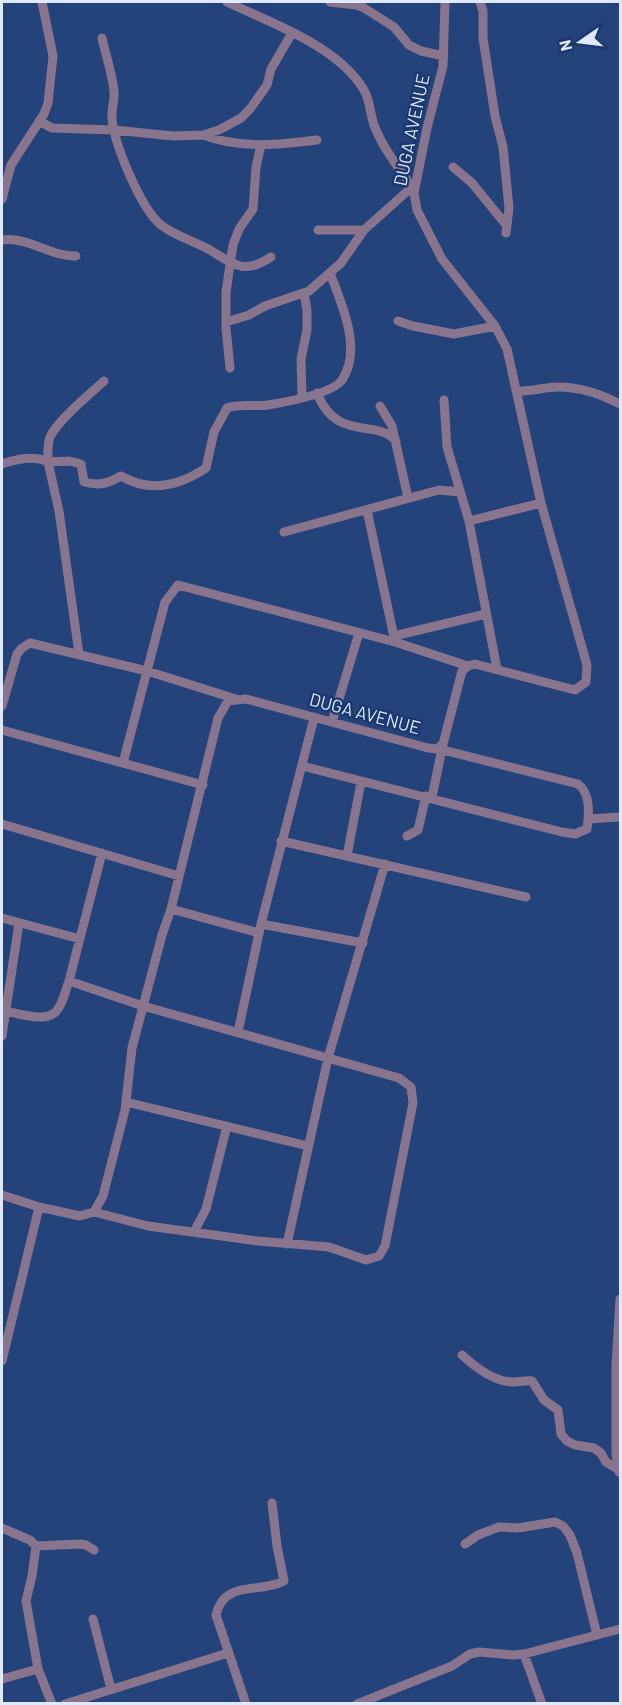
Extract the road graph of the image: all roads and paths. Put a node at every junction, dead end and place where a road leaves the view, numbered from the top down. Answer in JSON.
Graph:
{"nodes":[{"id":1,"x":42,"y":2,"type":"edge"},
{"id":2,"x":227,"y":2,"type":"edge"},
{"id":3,"x":330,"y":2,"type":"edge"},
{"id":4,"x":446,"y":2,"type":"edge"},
{"id":5,"x":480,"y":2,"type":"edge"},
{"id":6,"x":292,"y":33,"type":"junction"},
{"id":7,"x":102,"y":38,"type":"dead end"},
{"id":8,"x":444,"y":56,"type":"junction"},
{"id":9,"x":39,"y":121,"type":"junction"},
{"id":10,"x":114,"y":130,"type":"junction"},
{"id":11,"x":203,"y":135,"type":"junction"},
{"id":12,"x":316,"y":140,"type":"dead end"},
{"id":13,"x":261,"y":145,"type":"junction"},
{"id":14,"x":453,"y":167,"type":"dead end"},
{"id":15,"x":413,"y":190,"type":"junction"},
{"id":16,"x":2,"y":199,"type":"edge"},
{"id":17,"x":318,"y":230,"type":"dead end"},
{"id":18,"x":364,"y":230,"type":"junction"},
{"id":19,"x":2,"y":240,"type":"edge"},
{"id":20,"x":76,"y":256,"type":"dead end"},
{"id":21,"x":271,"y":257,"type":"dead end"},
{"id":22,"x":231,"y":261,"type":"junction"},
{"id":23,"x":330,"y":273,"type":"junction"},
{"id":24,"x":304,"y":293,"type":"junction"},
{"id":25,"x":398,"y":321,"type":"dead end"},
{"id":26,"x":226,"y":322,"type":"junction"},
{"id":27,"x":495,"y":326,"type":"junction"},
{"id":28,"x":230,"y":368,"type":"dead end"},
{"id":29,"x":104,"y":381,"type":"dead end"},
{"id":30,"x":516,"y":391,"type":"junction"},
{"id":31,"x":317,"y":393,"type":"junction"},
{"id":32,"x":302,"y":398,"type":"junction"},
{"id":33,"x":444,"y":400,"type":"dead end"},
{"id":34,"x":621,"y":404,"type":"edge"},
{"id":35,"x":380,"y":406,"type":"dead end"},
{"id":36,"x":396,"y":441,"type":"junction"},
{"id":37,"x":48,"y":462,"type":"junction"},
{"id":38,"x":2,"y":465,"type":"edge"},
{"id":39,"x":460,"y":492,"type":"junction"},
{"id":40,"x":408,"y":498,"type":"junction"},
{"id":41,"x":541,"y":503,"type":"junction"},
{"id":42,"x":367,"y":510,"type":"junction"},
{"id":43,"x":469,"y":521,"type":"junction"},
{"id":44,"x":284,"y":532,"type":"dead end"},
{"id":45,"x":486,"y":614,"type":"junction"},
{"id":46,"x":359,"y":633,"type":"junction"},
{"id":47,"x":394,"y":639,"type":"junction"},
{"id":48,"x":79,"y":654,"type":"junction"},
{"id":49,"x":468,"y":666,"type":"junction"},
{"id":50,"x":497,"y":669,"type":"junction"},
{"id":51,"x":147,"y":671,"type":"junction"},
{"id":52,"x":236,"y":699,"type":"junction"},
{"id":53,"x":2,"y":706,"type":"edge"},
{"id":54,"x":314,"y":718,"type":"junction"},
{"id":55,"x":332,"y":722,"type":"junction"},
{"id":56,"x":2,"y":730,"type":"edge"},
{"id":57,"x":443,"y":747,"type":"junction"},
{"id":58,"x":123,"y":763,"type":"junction"},
{"id":59,"x":302,"y":766,"type":"junction"},
{"id":60,"x":361,"y":782,"type":"junction"},
{"id":61,"x":202,"y":785,"type":"junction"},
{"id":62,"x":429,"y":797,"type":"junction"},
{"id":63,"x":621,"y":817,"type":"edge"},
{"id":64,"x":588,"y":819,"type":"junction"},
{"id":65,"x":2,"y":824,"type":"edge"},
{"id":66,"x":407,"y":836,"type":"dead end"},
{"id":67,"x":282,"y":841,"type":"junction"},
{"id":68,"x":102,"y":853,"type":"junction"},
{"id":69,"x":347,"y":856,"type":"junction"},
{"id":70,"x":385,"y":864,"type":"junction"},
{"id":71,"x":179,"y":876,"type":"junction"},
{"id":72,"x":526,"y":897,"type":"dead end"},
{"id":73,"x":171,"y":909,"type":"junction"},
{"id":74,"x":2,"y":918,"type":"edge"},
{"id":75,"x":19,"y":923,"type":"junction"},
{"id":76,"x":260,"y":928,"type":"junction"},
{"id":77,"x":80,"y":939,"type":"junction"},
{"id":78,"x":363,"y":943,"type":"junction"},
{"id":79,"x":69,"y":981,"type":"junction"},
{"id":80,"x":142,"y":1006,"type":"junction"},
{"id":81,"x":6,"y":1011,"type":"junction"},
{"id":82,"x":238,"y":1032,"type":"junction"},
{"id":83,"x":2,"y":1036,"type":"edge"},
{"id":84,"x":328,"y":1058,"type":"junction"},
{"id":85,"x":126,"y":1102,"type":"junction"},
{"id":86,"x":227,"y":1126,"type":"junction"},
{"id":87,"x":308,"y":1146,"type":"junction"},
{"id":88,"x":2,"y":1195,"type":"edge"},
{"id":89,"x":39,"y":1207,"type":"junction"},
{"id":90,"x":94,"y":1212,"type":"junction"},
{"id":91,"x":194,"y":1232,"type":"junction"},
{"id":92,"x":287,"y":1244,"type":"junction"},
{"id":93,"x":621,"y":1299,"type":"edge"},
{"id":94,"x":462,"y":1355,"type":"dead end"},
{"id":95,"x":2,"y":1361,"type":"edge"},
{"id":96,"x":619,"y":1472,"type":"edge"},
{"id":97,"x":272,"y":1503,"type":"dead end"},
{"id":98,"x":2,"y":1528,"type":"edge"},
{"id":99,"x":465,"y":1544,"type":"dead end"},
{"id":100,"x":36,"y":1546,"type":"junction"},
{"id":101,"x":94,"y":1550,"type":"dead end"},
{"id":102,"x":93,"y":1618,"type":"dead end"},
{"id":103,"x":621,"y":1629,"type":"edge"},
{"id":104,"x":597,"y":1635,"type":"junction"},
{"id":105,"x":228,"y":1653,"type":"junction"},
{"id":106,"x":524,"y":1654,"type":"junction"},
{"id":107,"x":38,"y":1669,"type":"junction"},
{"id":108,"x":2,"y":1679,"type":"edge"},
{"id":109,"x":111,"y":1689,"type":"junction"},
{"id":110,"x":51,"y":1701,"type":"edge"},
{"id":111,"x":39,"y":1704,"type":"edge"},
{"id":112,"x":65,"y":1704,"type":"edge"},
{"id":113,"x":246,"y":1704,"type":"edge"},
{"id":114,"x":357,"y":1704,"type":"edge"},
{"id":115,"x":542,"y":1704,"type":"edge"}],
"edges":[{"from":1,"to":9,"type":"street"},
{"from":2,"to":6,"type":"street"},
{"from":3,"to":8,"type":"street"},
{"from":4,"to":8,"type":"street","name":"DUGA AVENUE"},
{"from":5,"to":14,"type":"street"},
{"from":6,"to":11,"type":"street"},
{"from":6,"to":15,"type":"street"},
{"from":7,"to":10,"type":"street"},
{"from":8,"to":15,"type":"street","name":"DUGA AVENUE"},
{"from":9,"to":10,"type":"street"},
{"from":9,"to":16,"type":"street"},
{"from":10,"to":11,"type":"street"},
{"from":10,"to":22,"type":"street"},
{"from":11,"to":13,"type":"street"},
{"from":12,"to":13,"type":"street"},
{"from":13,"to":22,"type":"street"},
{"from":15,"to":18,"type":"street"},
{"from":15,"to":27,"type":"street","name":"DUGA AVENUE"},
{"from":17,"to":18,"type":"street"},
{"from":18,"to":23,"type":"street"},
{"from":19,"to":20,"type":"street"},
{"from":21,"to":22,"type":"street"},
{"from":22,"to":26,"type":"street"},
{"from":23,"to":24,"type":"street"},
{"from":23,"to":31,"type":"street"},
{"from":24,"to":26,"type":"street"},
{"from":24,"to":32,"type":"street"},
{"from":25,"to":27,"type":"street"},
{"from":26,"to":28,"type":"street"},
{"from":27,"to":30,"type":"street","name":"DUGA AVENUE"},
{"from":29,"to":37,"type":"street"},
{"from":30,"to":34,"type":"street"},
{"from":30,"to":41,"type":"street","name":"DUGA AVENUE"},
{"from":31,"to":32,"type":"street"},
{"from":31,"to":36,"type":"street"},
{"from":32,"to":37,"type":"street"},
{"from":33,"to":39,"type":"street"},
{"from":35,"to":36,"type":"street"},
{"from":36,"to":40,"type":"street"},
{"from":37,"to":38,"type":"street"},
{"from":37,"to":48,"type":"street"},
{"from":39,"to":40,"type":"street"},
{"from":39,"to":43,"type":"street"},
{"from":40,"to":42,"type":"street"},
{"from":41,"to":43,"type":"street"},
{"from":41,"to":50,"type":"street","name":"DUGA AVENUE"},
{"from":42,"to":44,"type":"street"},
{"from":42,"to":47,"type":"street"},
{"from":43,"to":45,"type":"street"},
{"from":45,"to":47,"type":"street"},
{"from":45,"to":50,"type":"street"},
{"from":46,"to":47,"type":"street"},
{"from":46,"to":51,"type":"street"},
{"from":46,"to":55,"type":"street"},
{"from":47,"to":49,"type":"street"},
{"from":48,"to":51,"type":"street","name":"DUGA AVENUE"},
{"from":48,"to":53,"type":"street","name":"DUGA AVENUE"},
{"from":49,"to":50,"type":"street","name":"DUGA AVENUE"},
{"from":49,"to":57,"type":"street","name":"DUGA AVENUE"},
{"from":51,"to":52,"type":"street","name":"DUGA AVENUE"},
{"from":51,"to":58,"type":"street"},
{"from":52,"to":54,"type":"street","name":"DUGA AVENUE"},
{"from":52,"to":61,"type":"street"},
{"from":54,"to":55,"type":"street","name":"DUGA AVENUE"},
{"from":54,"to":59,"type":"street"},
{"from":55,"to":57,"type":"street","name":"DUGA AVENUE"},
{"from":56,"to":58,"type":"street"},
{"from":57,"to":62,"type":"street"},
{"from":57,"to":64,"type":"street"},
{"from":58,"to":61,"type":"street"},
{"from":59,"to":60,"type":"street"},
{"from":59,"to":67,"type":"street"},
{"from":60,"to":62,"type":"street"},
{"from":60,"to":69,"type":"street"},
{"from":61,"to":71,"type":"street"},
{"from":62,"to":64,"type":"street"},
{"from":62,"to":66,"type":"street"},
{"from":63,"to":64,"type":"street"},
{"from":65,"to":68,"type":"street"},
{"from":67,"to":69,"type":"street"},
{"from":67,"to":76,"type":"street"},
{"from":68,"to":71,"type":"street"},
{"from":68,"to":77,"type":"street"},
{"from":69,"to":70,"type":"street"},
{"from":70,"to":72,"type":"street"},
{"from":70,"to":78,"type":"street"},
{"from":71,"to":73,"type":"street"},
{"from":73,"to":76,"type":"street"},
{"from":73,"to":80,"type":"street"},
{"from":74,"to":75,"type":"street"},
{"from":75,"to":77,"type":"street"},
{"from":75,"to":81,"type":"street"},
{"from":76,"to":78,"type":"street"},
{"from":76,"to":82,"type":"street"},
{"from":77,"to":79,"type":"street"},
{"from":78,"to":84,"type":"street"},
{"from":79,"to":80,"type":"street"},
{"from":79,"to":81,"type":"street"},
{"from":80,"to":82,"type":"street"},
{"from":80,"to":85,"type":"street"},
{"from":81,"to":83,"type":"street"},
{"from":82,"to":84,"type":"street"},
{"from":84,"to":87,"type":"street"},
{"from":84,"to":92,"type":"street"},
{"from":85,"to":86,"type":"street"},
{"from":85,"to":90,"type":"street"},
{"from":86,"to":87,"type":"street"},
{"from":86,"to":91,"type":"street"},
{"from":87,"to":92,"type":"street"},
{"from":88,"to":89,"type":"street"},
{"from":89,"to":90,"type":"street"},
{"from":89,"to":95,"type":"street"},
{"from":90,"to":91,"type":"street"},
{"from":91,"to":92,"type":"street"},
{"from":93,"to":96,"type":"street"},
{"from":94,"to":96,"type":"street"},
{"from":97,"to":105,"type":"street"},
{"from":98,"to":100,"type":"street"},
{"from":99,"to":104,"type":"street"},
{"from":100,"to":101,"type":"street"},
{"from":100,"to":107,"type":"street"},
{"from":102,"to":109,"type":"street"},
{"from":103,"to":104,"type":"street"},
{"from":104,"to":106,"type":"street"},
{"from":105,"to":109,"type":"street"},
{"from":105,"to":113,"type":"street"},
{"from":106,"to":114,"type":"street"},
{"from":106,"to":115,"type":"street"},
{"from":107,"to":108,"type":"street"},
{"from":107,"to":110,"type":"street"},
{"from":109,"to":112,"type":"street"},
{"from":110,"to":111,"type":"street"}]}
